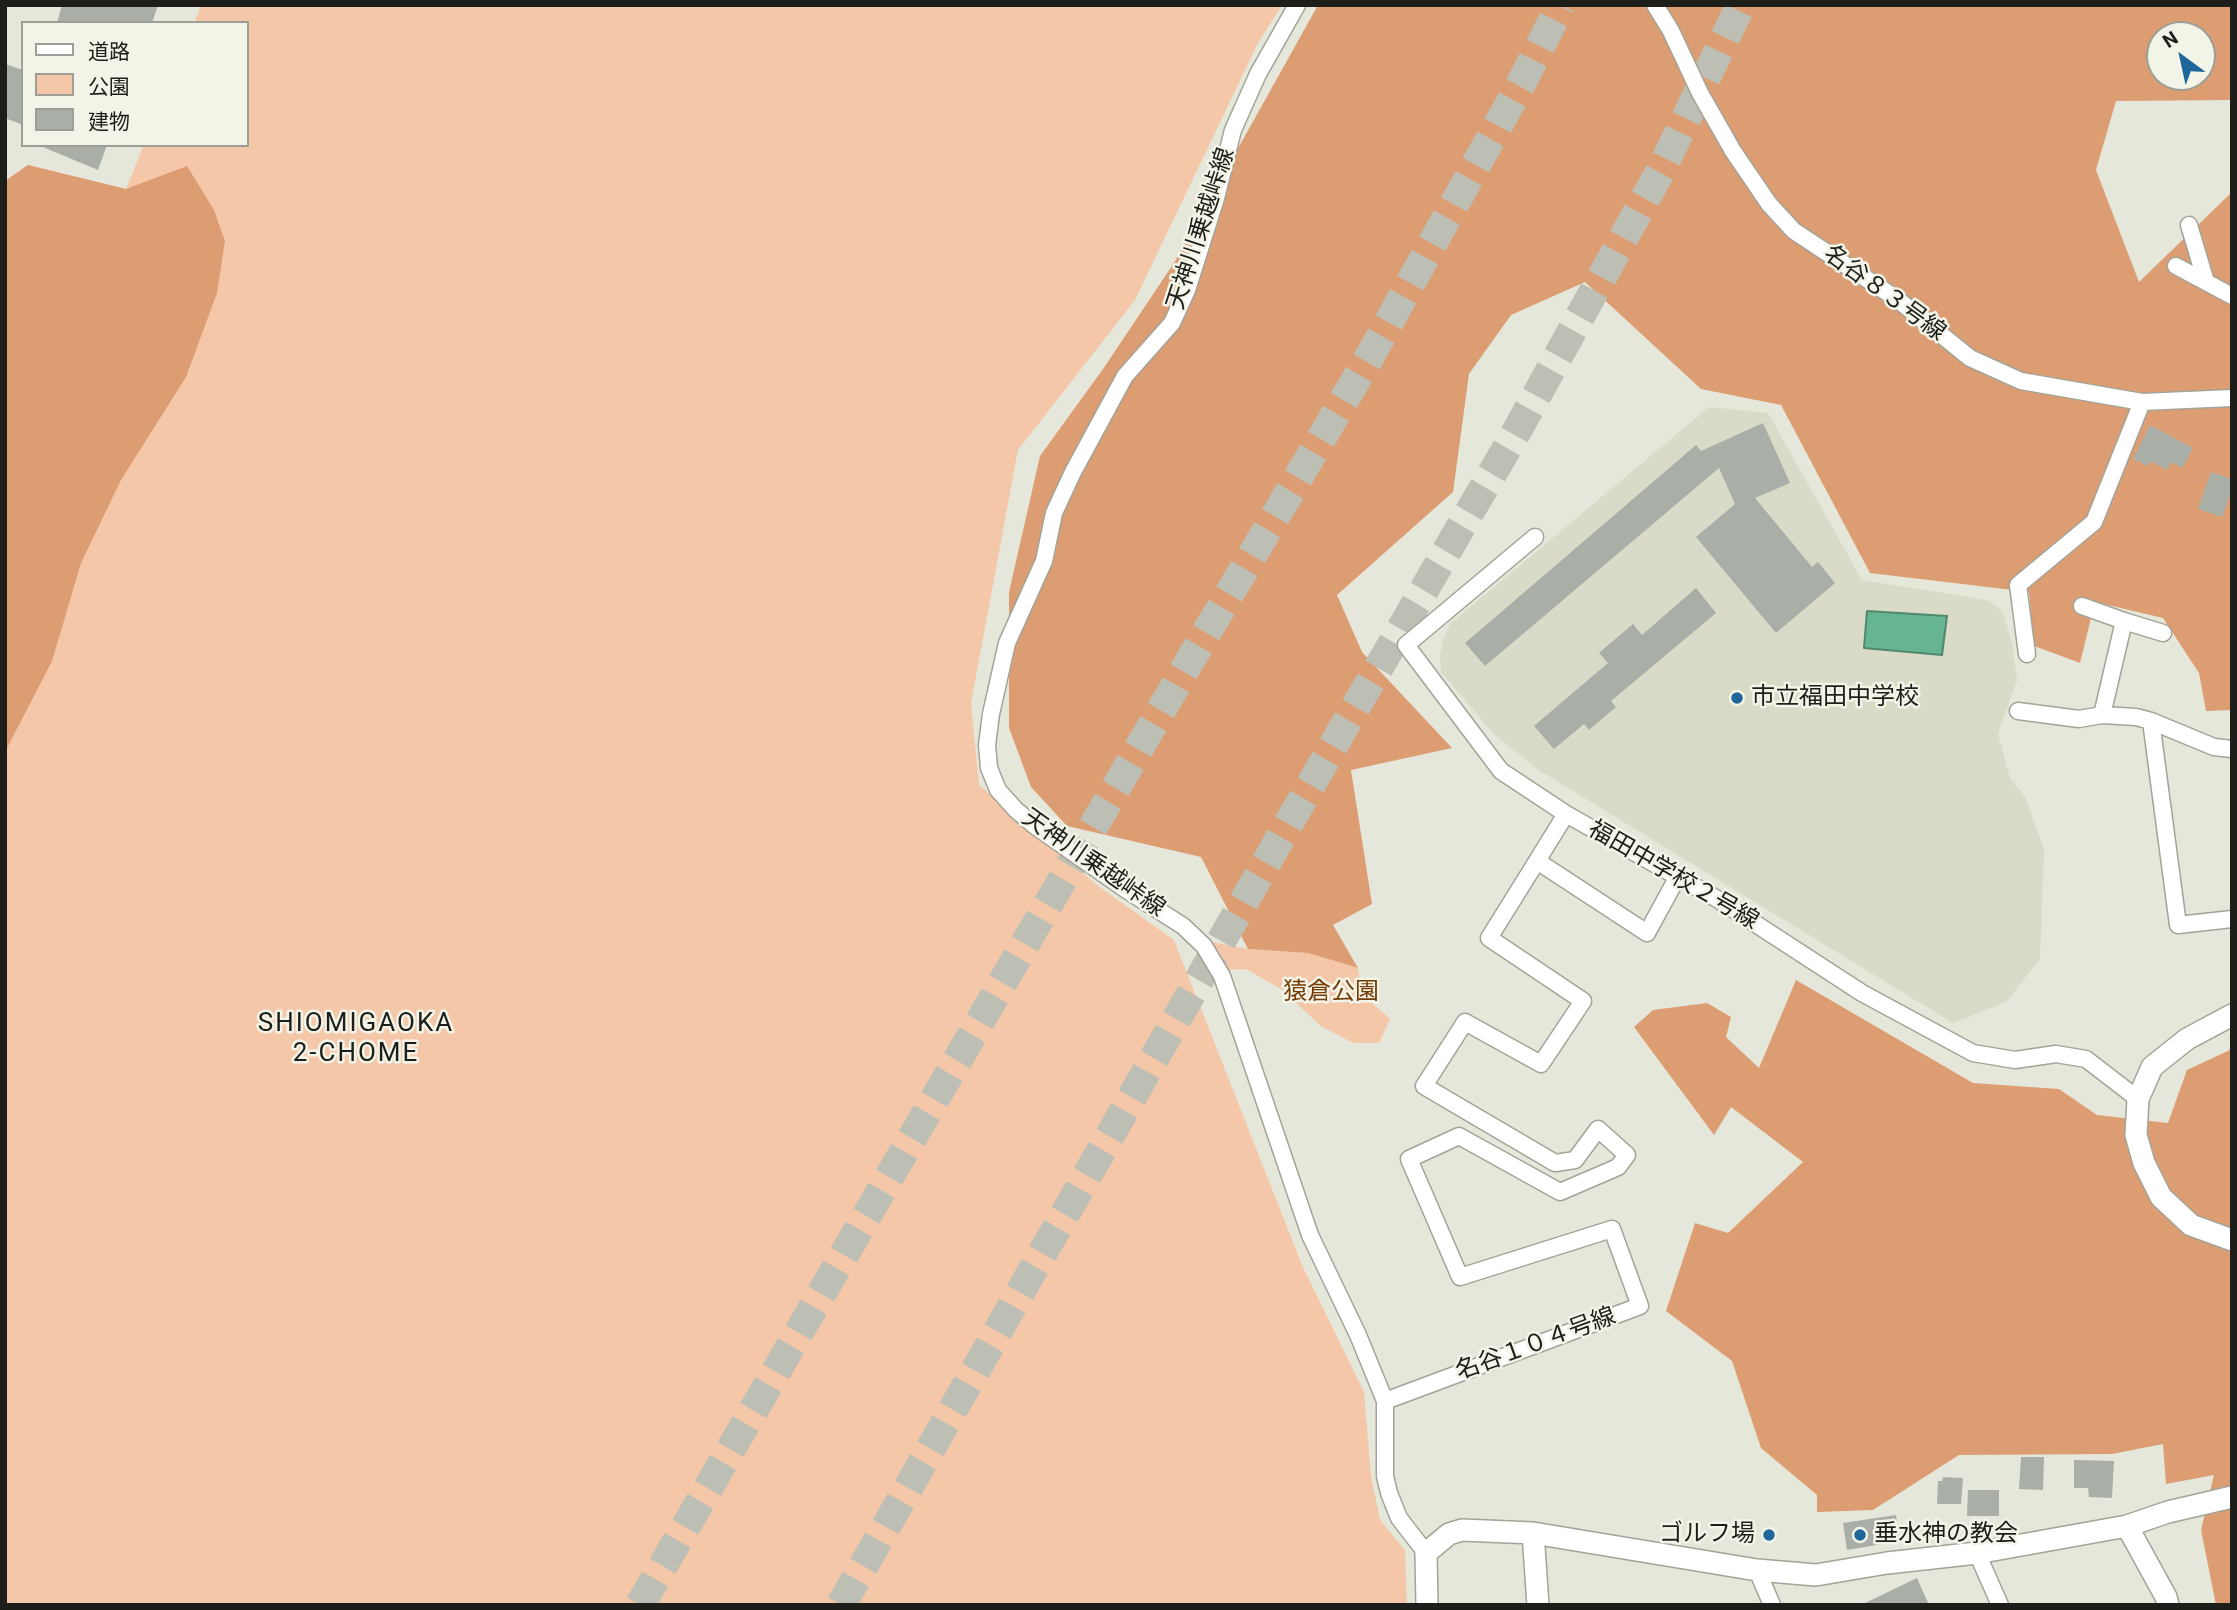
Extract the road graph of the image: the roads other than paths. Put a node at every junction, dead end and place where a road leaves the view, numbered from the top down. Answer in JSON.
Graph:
{"nodes":[{"id":1,"x":1297,"y":5,"type":"edge"},
{"id":2,"x":1655,"y":5,"type":"edge"},
{"id":3,"x":2189,"y":225,"type":"dead end"},
{"id":4,"x":2175,"y":266,"type":"dead end"},
{"id":5,"x":2206,"y":282,"type":"junction"},
{"id":6,"x":2232,"y":296,"type":"edge"},
{"id":7,"x":2232,"y":398,"type":"edge"},
{"id":8,"x":2142,"y":402,"type":"junction"},
{"id":9,"x":1535,"y":537,"type":"dead end"},
{"id":10,"x":2082,"y":606,"type":"dead end"},
{"id":11,"x":2124,"y":621,"type":"junction"},
{"id":12,"x":2162,"y":633,"type":"dead end"},
{"id":13,"x":2027,"y":654,"type":"dead end"},
{"id":14,"x":2018,"y":711,"type":"dead end"},
{"id":15,"x":2102,"y":715,"type":"junction"},
{"id":16,"x":2151,"y":721,"type":"junction"},
{"id":17,"x":2232,"y":749,"type":"edge"},
{"id":18,"x":1566,"y":814,"type":"junction"},
{"id":19,"x":1537,"y":861,"type":"junction"},
{"id":20,"x":1677,"y":878,"type":"junction"},
{"id":21,"x":2232,"y":919,"type":"edge"},
{"id":22,"x":2232,"y":1014,"type":"edge"},
{"id":23,"x":2138,"y":1099,"type":"junction"},
{"id":24,"x":2232,"y":1240,"type":"edge"},
{"id":25,"x":1385,"y":1401,"type":"junction"},
{"id":26,"x":2232,"y":1497,"type":"edge"},
{"id":27,"x":2127,"y":1526,"type":"junction"},
{"id":28,"x":1533,"y":1533,"type":"junction"},
{"id":29,"x":1426,"y":1553,"type":"junction"},
{"id":30,"x":1977,"y":1553,"type":"junction"},
{"id":31,"x":1757,"y":1570,"type":"junction"},
{"id":32,"x":1427,"y":1605,"type":"edge"},
{"id":33,"x":1538,"y":1605,"type":"edge"},
{"id":34,"x":1772,"y":1605,"type":"edge"},
{"id":35,"x":2000,"y":1605,"type":"edge"},
{"id":36,"x":2168,"y":1605,"type":"edge"}],
"edges":[{"from":1,"to":25,"type":"street","name":"天神川乗越峠線"},
{"from":2,"to":8,"type":"street","name":"名谷８３号線"},
{"from":3,"to":5,"type":"street"},
{"from":4,"to":5,"type":"street"},
{"from":5,"to":6,"type":"street"},
{"from":7,"to":8,"type":"street","name":"名谷８３号線"},
{"from":8,"to":13,"type":"street"},
{"from":9,"to":18,"type":"street","name":"福田中学校２号線"},
{"from":10,"to":11,"type":"street"},
{"from":11,"to":12,"type":"street"},
{"from":11,"to":15,"type":"street"},
{"from":14,"to":15,"type":"street"},
{"from":15,"to":16,"type":"street"},
{"from":16,"to":17,"type":"street"},
{"from":16,"to":21,"type":"street"},
{"from":18,"to":19,"type":"street"},
{"from":18,"to":20,"type":"street","name":"福田中学校２号線"},
{"from":19,"to":20,"type":"street"},
{"from":19,"to":25,"type":"street","name":"名谷１０４号線"},
{"from":20,"to":23,"type":"street","name":"福田中学校２号線"},
{"from":22,"to":23,"type":"street"},
{"from":23,"to":24,"type":"street"},
{"from":25,"to":29,"type":"street","name":"天神川乗越峠線"},
{"from":26,"to":27,"type":"street"},
{"from":27,"to":30,"type":"street"},
{"from":27,"to":36,"type":"street"},
{"from":28,"to":29,"type":"street"},
{"from":28,"to":31,"type":"street"},
{"from":28,"to":33,"type":"street"},
{"from":29,"to":32,"type":"street"},
{"from":30,"to":31,"type":"street"},
{"from":30,"to":35,"type":"street"},
{"from":31,"to":34,"type":"street"}]}
